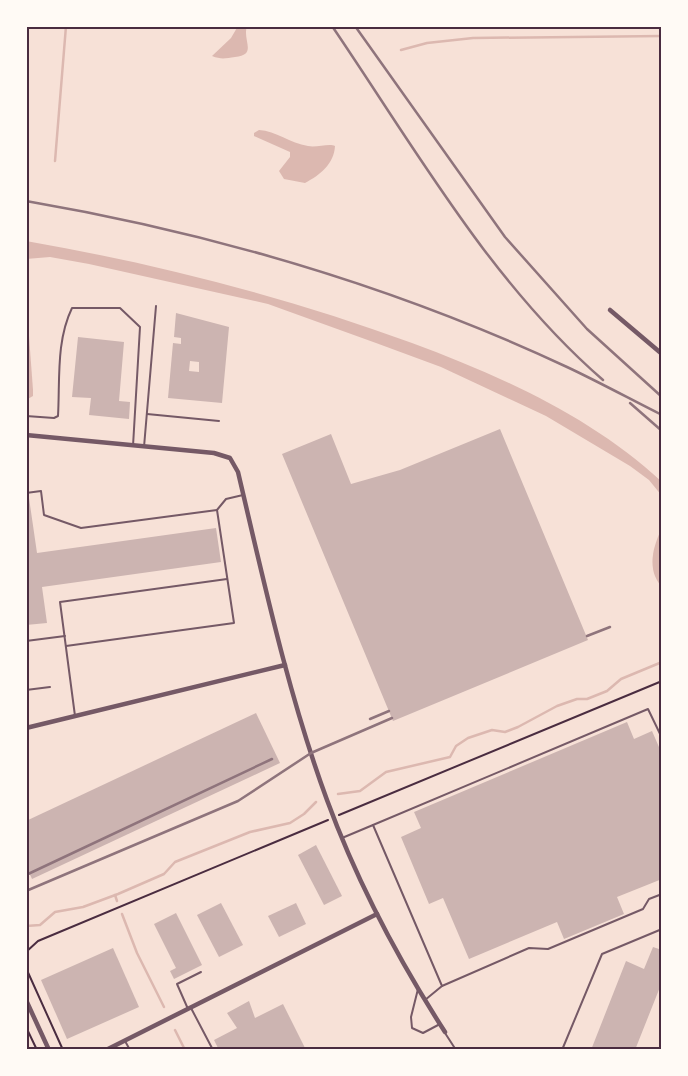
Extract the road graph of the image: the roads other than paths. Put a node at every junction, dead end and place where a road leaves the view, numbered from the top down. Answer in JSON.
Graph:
{"nodes":[{"id":1,"x":156,"y":306,"type":"dead end"},
{"id":2,"x":610,"y":310,"type":"dead end"},
{"id":3,"x":662,"y":354,"type":"edge"},
{"id":4,"x":147,"y":414,"type":"junction"},
{"id":5,"x":26,"y":416,"type":"edge"},
{"id":6,"x":218,"y":421,"type":"dead end"},
{"id":7,"x":26,"y":435,"type":"edge"},
{"id":8,"x":133,"y":446,"type":"junction"},
{"id":9,"x":144,"y":447,"type":"junction"},
{"id":10,"x":26,"y":493,"type":"edge"},
{"id":11,"x":243,"y":495,"type":"junction"},
{"id":12,"x":217,"y":510,"type":"junction"},
{"id":13,"x":228,"y":579,"type":"junction"},
{"id":14,"x":65,"y":636,"type":"junction"},
{"id":15,"x":26,"y":641,"type":"edge"},
{"id":16,"x":66,"y":646,"type":"junction"},
{"id":17,"x":285,"y":666,"type":"junction"},
{"id":18,"x":50,"y":687,"type":"dead end"},
{"id":19,"x":26,"y":690,"type":"edge"},
{"id":20,"x":75,"y":716,"type":"junction"},
{"id":21,"x":26,"y":728,"type":"edge"},
{"id":22,"x":662,"y":738,"type":"edge"},
{"id":23,"x":373,"y":825,"type":"junction"},
{"id":24,"x":342,"y":838,"type":"junction"},
{"id":25,"x":662,"y":894,"type":"edge"},
{"id":26,"x":377,"y":914,"type":"junction"},
{"id":27,"x":662,"y":929,"type":"edge"},
{"id":28,"x":201,"y":972,"type":"dead end"},
{"id":29,"x":442,"y":986,"type":"junction"},
{"id":30,"x":418,"y":989,"type":"junction"},
{"id":31,"x":26,"y":1000,"type":"edge"},
{"id":32,"x":425,"y":1000,"type":"junction"},
{"id":33,"x":190,"y":1008,"type":"junction"},
{"id":34,"x":440,"y":1024,"type":"junction"},
{"id":35,"x":445,"y":1032,"type":"joint"},
{"id":36,"x":125,"y":1040,"type":"junction"},
{"id":37,"x":662,"y":1043,"type":"edge"},
{"id":38,"x":49,"y":1050,"type":"edge"},
{"id":39,"x":106,"y":1050,"type":"edge"},
{"id":40,"x":130,"y":1050,"type":"edge"},
{"id":41,"x":213,"y":1050,"type":"edge"},
{"id":42,"x":456,"y":1050,"type":"edge"},
{"id":43,"x":562,"y":1050,"type":"edge"},
{"id":44,"x":659,"y":1050,"type":"edge"}],
"edges":[{"from":1,"to":4,"type":"lane"},
{"from":2,"to":3,"type":"street"},
{"from":4,"to":6,"type":"lane"},
{"from":4,"to":9,"type":"lane"},
{"from":5,"to":8,"type":"lane"},
{"from":7,"to":8,"type":"street"},
{"from":8,"to":9,"type":"street"},
{"from":9,"to":11,"type":"street"},
{"from":10,"to":12,"type":"lane"},
{"from":11,"to":12,"type":"lane"},
{"from":11,"to":17,"type":"street"},
{"from":12,"to":13,"type":"lane"},
{"from":13,"to":14,"type":"lane"},
{"from":13,"to":16,"type":"lane"},
{"from":14,"to":15,"type":"lane"},
{"from":14,"to":16,"type":"lane"},
{"from":16,"to":20,"type":"lane"},
{"from":17,"to":20,"type":"street"},
{"from":17,"to":24,"type":"street"},
{"from":18,"to":19,"type":"lane"},
{"from":20,"to":21,"type":"street"},
{"from":22,"to":23,"type":"lane"},
{"from":23,"to":24,"type":"lane"},
{"from":23,"to":29,"type":"lane"},
{"from":24,"to":26,"type":"street"},
{"from":25,"to":29,"type":"lane"},
{"from":26,"to":30,"type":"street"},
{"from":26,"to":33,"type":"street"},
{"from":27,"to":43,"type":"lane"},
{"from":28,"to":33,"type":"lane"},
{"from":29,"to":32,"type":"lane"},
{"from":30,"to":32,"type":"street"},
{"from":30,"to":34,"type":"lane"},
{"from":31,"to":38,"type":"street"},
{"from":32,"to":34,"type":"street"},
{"from":33,"to":36,"type":"street"},
{"from":33,"to":41,"type":"lane"},
{"from":34,"to":35,"type":"street"},
{"from":35,"to":42,"type":"lane"},
{"from":36,"to":39,"type":"street"},
{"from":36,"to":40,"type":"lane"},
{"from":37,"to":44,"type":"lane"}]}
